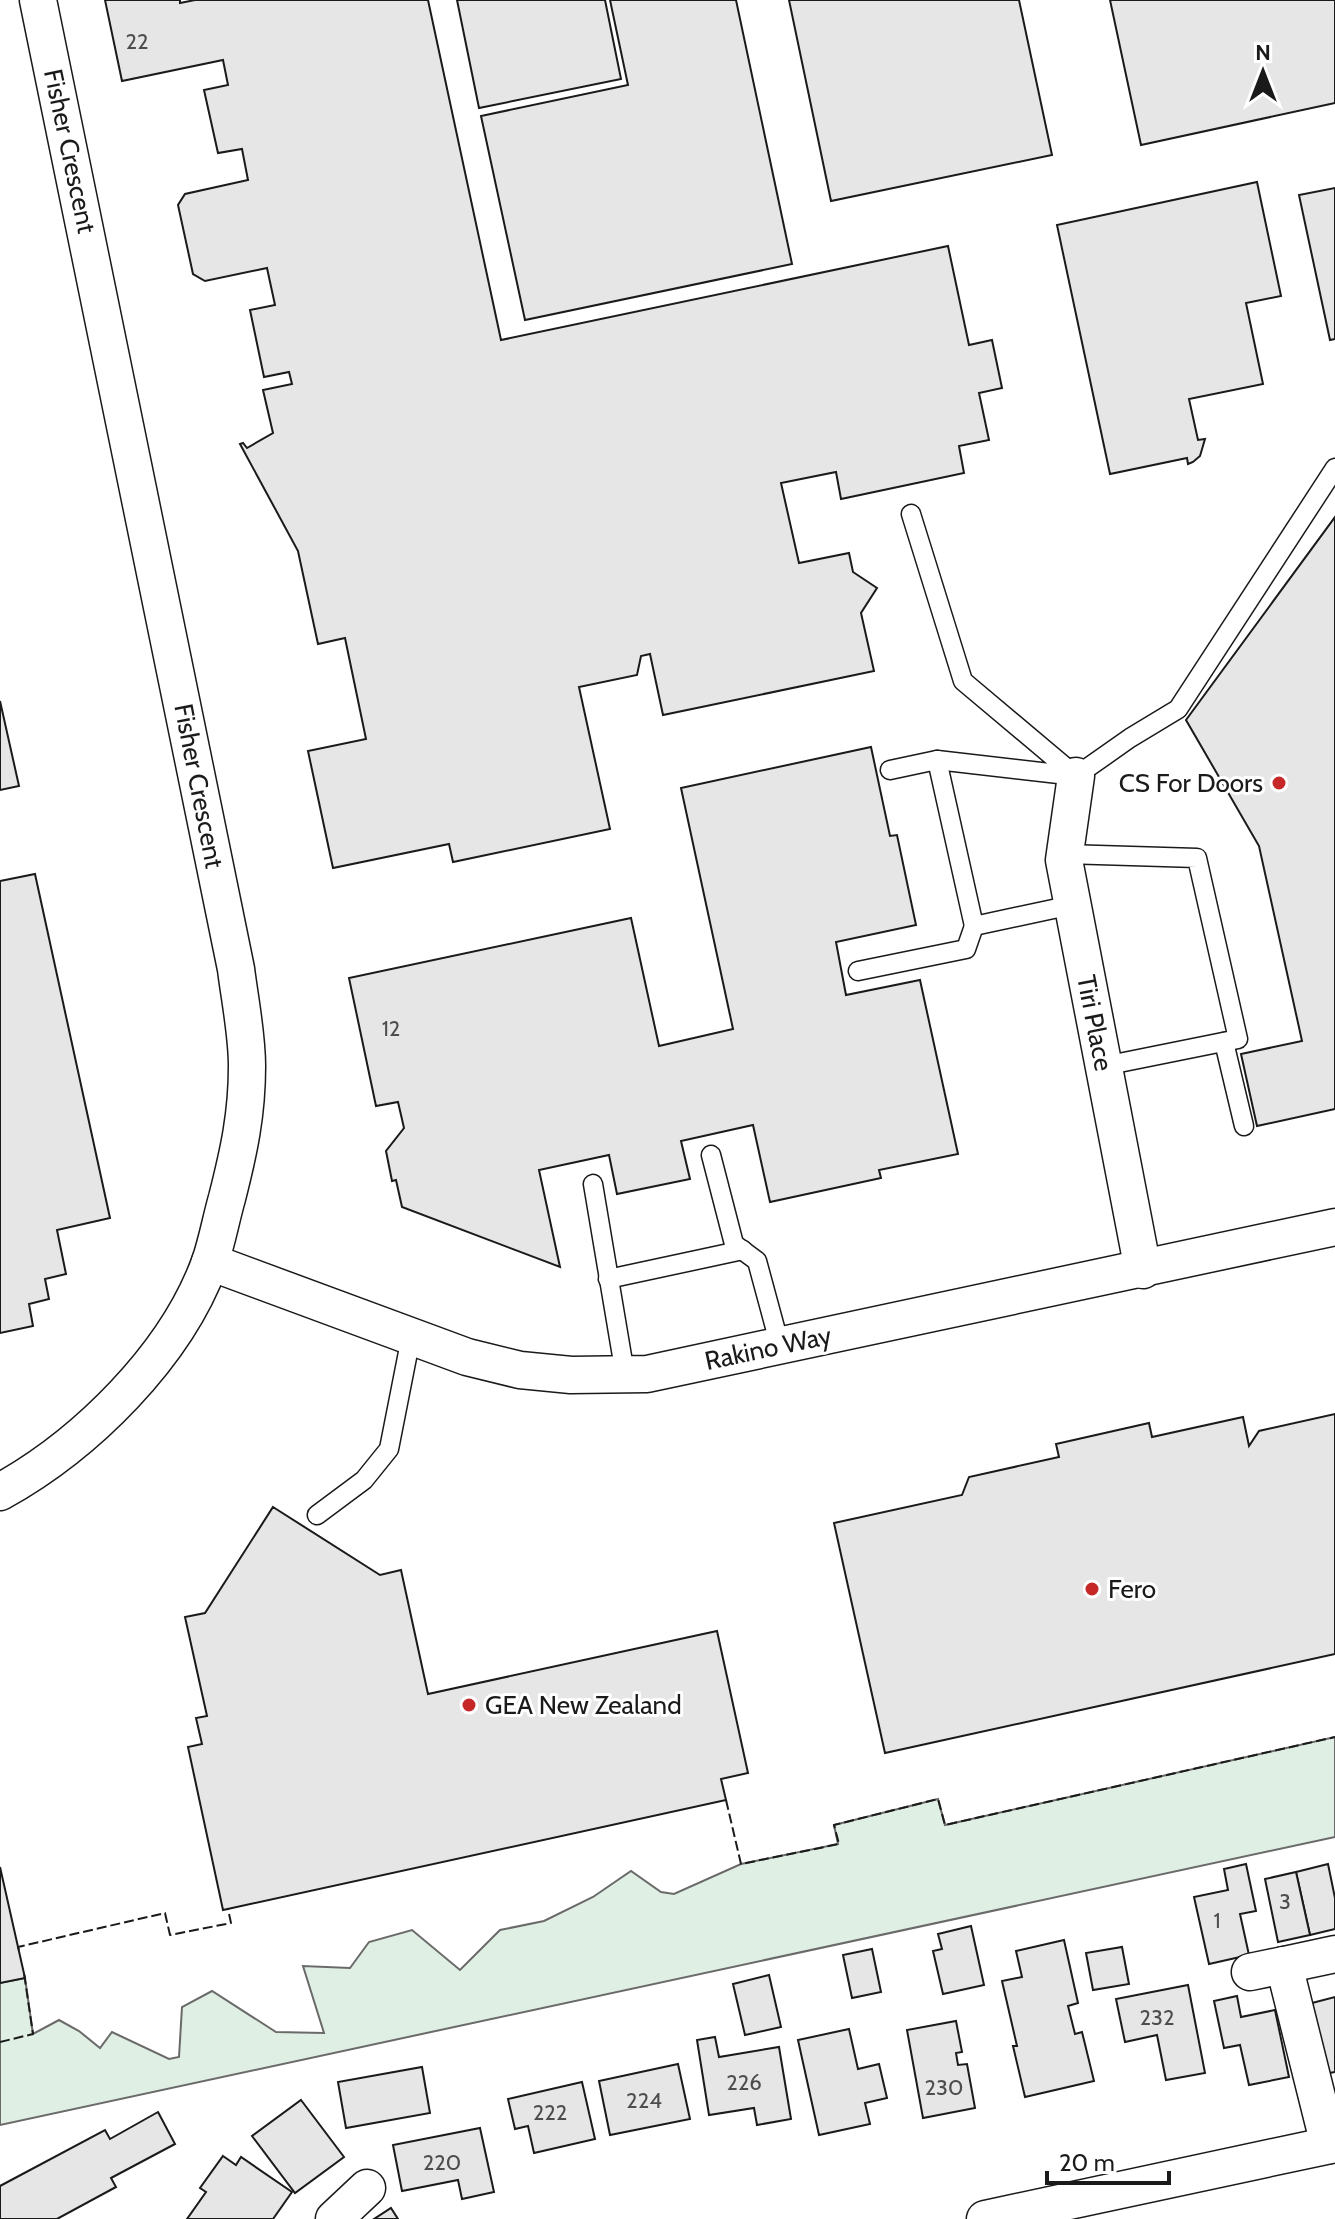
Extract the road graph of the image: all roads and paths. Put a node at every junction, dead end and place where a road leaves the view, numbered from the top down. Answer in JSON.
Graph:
{"nodes":[{"id":1,"x":38,"y":0,"type":"edge"},
{"id":2,"x":1335,"y":468,"type":"edge"},
{"id":3,"x":911,"y":514,"type":"dead end"},
{"id":4,"x":937,"y":760,"type":"junction"},
{"id":5,"x":890,"y":770,"type":"dead end"},
{"id":6,"x":1076,"y":776,"type":"junction"},
{"id":7,"x":1065,"y":854,"type":"junction"},
{"id":8,"x":1072,"y":905,"type":"junction"},
{"id":9,"x":974,"y":926,"type":"junction"},
{"id":10,"x":858,"y":971,"type":"dead end"},
{"id":11,"x":1224,"y":1042,"type":"junction"},
{"id":12,"x":1104,"y":1066,"type":"junction"},
{"id":13,"x":1244,"y":1126,"type":"dead end"},
{"id":14,"x":711,"y":1155,"type":"dead end"},
{"id":15,"x":593,"y":1184,"type":"dead end"},
{"id":16,"x":1335,"y":1227,"type":"edge"},
{"id":17,"x":743,"y":1250,"type":"junction"},
{"id":18,"x":210,"y":1262,"type":"junction"},
{"id":19,"x":1143,"y":1270,"type":"junction"},
{"id":20,"x":608,"y":1279,"type":"junction"},
{"id":21,"x":411,"y":1337,"type":"junction"},
{"id":22,"x":780,"y":1346,"type":"junction"},
{"id":23,"x":625,"y":1374,"type":"junction"},
{"id":24,"x":0,"y":1492,"type":"edge"},
{"id":25,"x":317,"y":1515,"type":"dead end"},
{"id":26,"x":1335,"y":1954,"type":"edge"},
{"id":27,"x":1332,"y":2145,"type":"edge"},
{"id":28,"x":367,"y":2188,"type":"dead end"},
{"id":29,"x":334,"y":2219,"type":"edge"},
{"id":30,"x":985,"y":2219,"type":"edge"}],
"edges":[{"from":1,"to":18,"type":"street","name":"Fisher Crescent"},
{"from":2,"to":6,"type":"lane"},
{"from":3,"to":6,"type":"lane"},
{"from":4,"to":5,"type":"lane"},
{"from":4,"to":6,"type":"lane"},
{"from":4,"to":9,"type":"lane"},
{"from":6,"to":7,"type":"street","name":"Tiri Place"},
{"from":7,"to":8,"type":"street","name":"Tiri Place"},
{"from":7,"to":11,"type":"lane"},
{"from":8,"to":9,"type":"lane"},
{"from":8,"to":12,"type":"street","name":"Tiri Place"},
{"from":9,"to":10,"type":"lane"},
{"from":11,"to":12,"type":"lane"},
{"from":11,"to":13,"type":"lane"},
{"from":12,"to":19,"type":"street","name":"Tiri Place"},
{"from":14,"to":17,"type":"lane"},
{"from":15,"to":20,"type":"lane"},
{"from":16,"to":19,"type":"street","name":"Rakino Way"},
{"from":17,"to":20,"type":"lane"},
{"from":17,"to":22,"type":"lane"},
{"from":18,"to":21,"type":"street","name":"Rakino Way"},
{"from":18,"to":24,"type":"street","name":"Fisher Crescent"},
{"from":19,"to":22,"type":"street","name":"Rakino Way"},
{"from":20,"to":23,"type":"lane"},
{"from":21,"to":23,"type":"street","name":"Rakino Way"},
{"from":21,"to":25,"type":"lane"},
{"from":22,"to":23,"type":"street","name":"Rakino Way"},
{"from":26,"to":27,"type":"street"},
{"from":27,"to":30,"type":"street"},
{"from":28,"to":29,"type":"street"}]}
